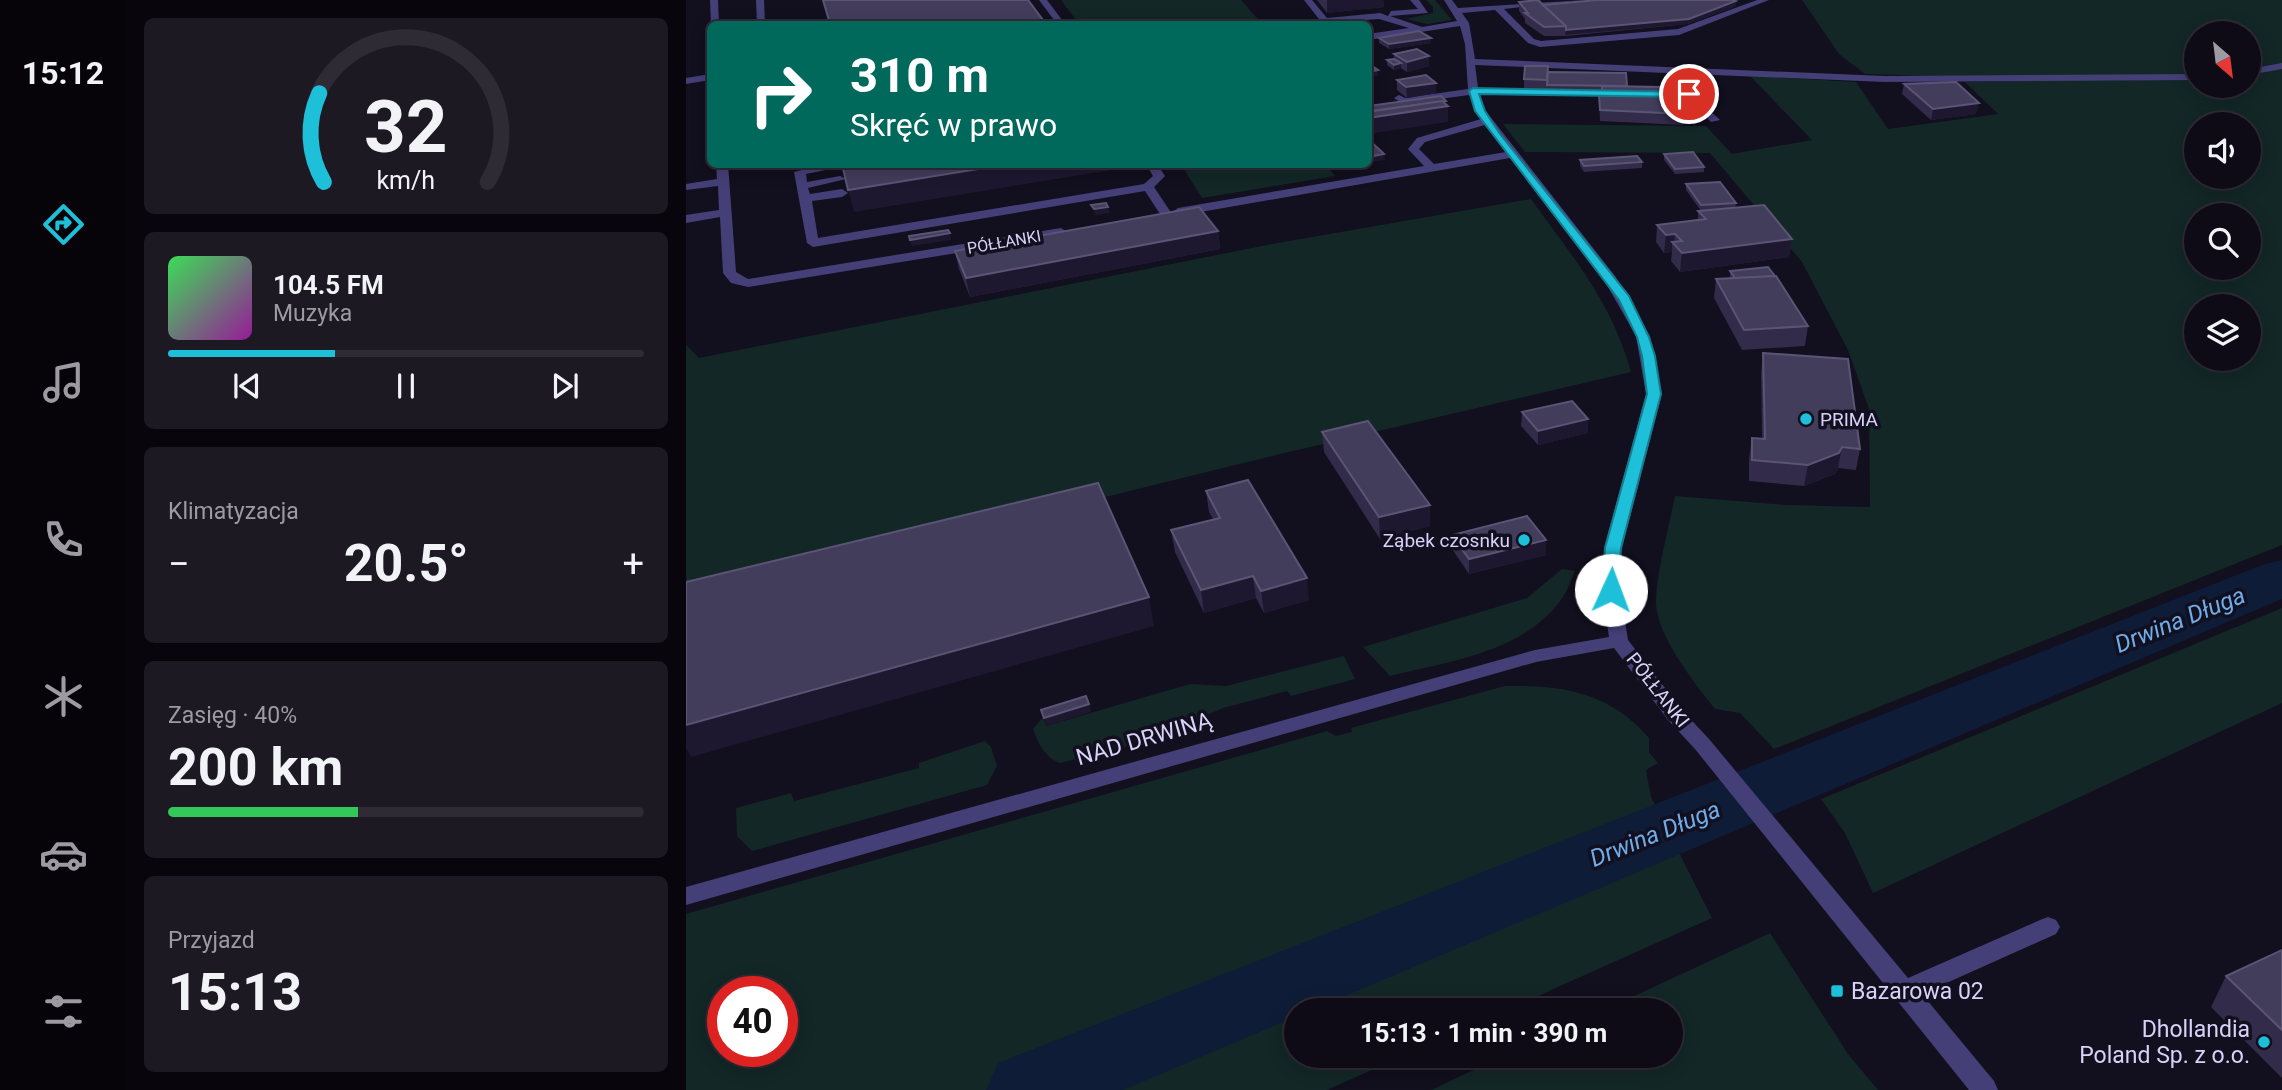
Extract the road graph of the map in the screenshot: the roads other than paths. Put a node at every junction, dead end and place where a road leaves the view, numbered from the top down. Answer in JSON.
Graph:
{"nodes":[{"id":1,"x":714,"y":0,"type":"edge"},
{"id":2,"x":760,"y":0,"type":"edge"},
{"id":3,"x":1043,"y":0,"type":"edge"},
{"id":4,"x":1308,"y":0,"type":"edge"},
{"id":5,"x":1414,"y":0,"type":"edge"},
{"id":6,"x":1448,"y":0,"type":"edge"},
{"id":7,"x":1581,"y":0,"type":"edge"},
{"id":8,"x":1765,"y":0,"type":"edge"},
{"id":9,"x":1497,"y":7,"type":"junction"},
{"id":10,"x":1457,"y":11,"type":"junction"},
{"id":11,"x":1381,"y":16,"type":"junction"},
{"id":12,"x":715,"y":21,"type":"edge"},
{"id":13,"x":761,"y":21,"type":"edge"},
{"id":14,"x":1059,"y":21,"type":"edge"},
{"id":15,"x":1465,"y":23,"type":"junction"},
{"id":16,"x":1420,"y":29,"type":"junction"},
{"id":17,"x":1372,"y":36,"type":"edge"},
{"id":18,"x":1471,"y":62,"type":"junction"},
{"id":19,"x":2282,"y":66,"type":"edge"},
{"id":20,"x":1622,"y":69,"type":"junction"},
{"id":21,"x":707,"y":70,"type":"edge"},
{"id":22,"x":2261,"y":70,"type":"edge"},
{"id":23,"x":1666,"y":71,"type":"junction"},
{"id":24,"x":686,"y":73,"type":"edge"},
{"id":25,"x":2184,"y":77,"type":"edge"},
{"id":26,"x":707,"y":78,"type":"edge"},
{"id":27,"x":686,"y":81,"type":"edge"},
{"id":28,"x":1513,"y":82,"type":"junction"},
{"id":29,"x":1473,"y":91,"type":"junction"},
{"id":30,"x":1689,"y":94,"type":"junction"},
{"id":31,"x":1399,"y":98,"type":"edge"},
{"id":32,"x":1715,"y":120,"type":"dead end"},
{"id":33,"x":1486,"y":121,"type":"junction"},
{"id":34,"x":1449,"y":131,"type":"junction"},
{"id":35,"x":1496,"y":135,"type":"junction"},
{"id":36,"x":1512,"y":154,"type":"junction"},
{"id":37,"x":722,"y":168,"type":"edge"},
{"id":38,"x":799,"y":168,"type":"edge"},
{"id":39,"x":1153,"y":168,"type":"edge"},
{"id":40,"x":1433,"y":168,"type":"junction"},
{"id":41,"x":724,"y":182,"type":"junction"},
{"id":42,"x":841,"y":186,"type":"edge"},
{"id":43,"x":686,"y":187,"type":"edge"},
{"id":44,"x":1148,"y":187,"type":"junction"},
{"id":45,"x":804,"y":192,"type":"junction"},
{"id":46,"x":727,"y":212,"type":"junction"},
{"id":47,"x":1166,"y":214,"type":"junction"},
{"id":48,"x":1152,"y":216,"type":"edge"},
{"id":49,"x":686,"y":219,"type":"edge"},
{"id":50,"x":1069,"y":230,"type":"edge"},
{"id":51,"x":1619,"y":641,"type":"junction"},
{"id":52,"x":686,"y":896,"type":"edge"},
{"id":53,"x":2049,"y":926,"type":"dead end"},
{"id":54,"x":1904,"y":992,"type":"junction"},
{"id":55,"x":1985,"y":1090,"type":"edge"}],
"edges":[{"from":1,"to":12,"type":"street"},
{"from":2,"to":13,"type":"street"},
{"from":3,"to":14,"type":"street"},
{"from":4,"to":11,"type":"street"},
{"from":5,"to":11,"type":"street"},
{"from":6,"to":10,"type":"street","name":"PÓŁŁANKI"},
{"from":7,"to":9,"type":"street"},
{"from":8,"to":9,"type":"street"},
{"from":9,"to":10,"type":"street"},
{"from":10,"to":15,"type":"street","name":"PÓŁŁANKI"},
{"from":11,"to":16,"type":"street"},
{"from":15,"to":16,"type":"street"},
{"from":15,"to":18,"type":"street","name":"PÓŁŁANKI"},
{"from":16,"to":17,"type":"street"},
{"from":18,"to":20,"type":"street"},
{"from":18,"to":29,"type":"street","name":"PÓŁŁANKI"},
{"from":19,"to":22,"type":"street"},
{"from":20,"to":23,"type":"street"},
{"from":20,"to":28,"type":"street"},
{"from":21,"to":24,"type":"street"},
{"from":23,"to":25,"type":"street"},
{"from":23,"to":30,"type":"street"},
{"from":26,"to":27,"type":"street"},
{"from":28,"to":29,"type":"street"},
{"from":28,"to":30,"type":"street"},
{"from":29,"to":31,"type":"street"},
{"from":29,"to":33,"type":"street","name":"PÓŁŁANKI"},
{"from":30,"to":32,"type":"street"},
{"from":33,"to":34,"type":"street"},
{"from":33,"to":35,"type":"street","name":"PÓŁŁANKI"},
{"from":34,"to":35,"type":"street"},
{"from":34,"to":40,"type":"street"},
{"from":35,"to":36,"type":"street","name":"PÓŁŁANKI"},
{"from":36,"to":40,"type":"street"},
{"from":36,"to":51,"type":"street","name":"PÓŁŁANKI"},
{"from":37,"to":41,"type":"street","name":"PÓŁŁANKI"},
{"from":38,"to":45,"type":"street"},
{"from":39,"to":44,"type":"street"},
{"from":40,"to":47,"type":"street"},
{"from":41,"to":43,"type":"street"},
{"from":41,"to":46,"type":"street","name":"PÓŁŁANKI"},
{"from":42,"to":45,"type":"street"},
{"from":44,"to":45,"type":"street"},
{"from":44,"to":47,"type":"street"},
{"from":46,"to":49,"type":"street"},
{"from":46,"to":50,"type":"street","name":"PÓŁŁANKI"},
{"from":47,"to":48,"type":"street"},
{"from":51,"to":52,"type":"street","name":"NAD DRWINĄ"},
{"from":51,"to":54,"type":"street","name":"PÓŁŁANKI"},
{"from":53,"to":54,"type":"street"},
{"from":54,"to":55,"type":"street","name":"PÓŁŁANKI"}]}
